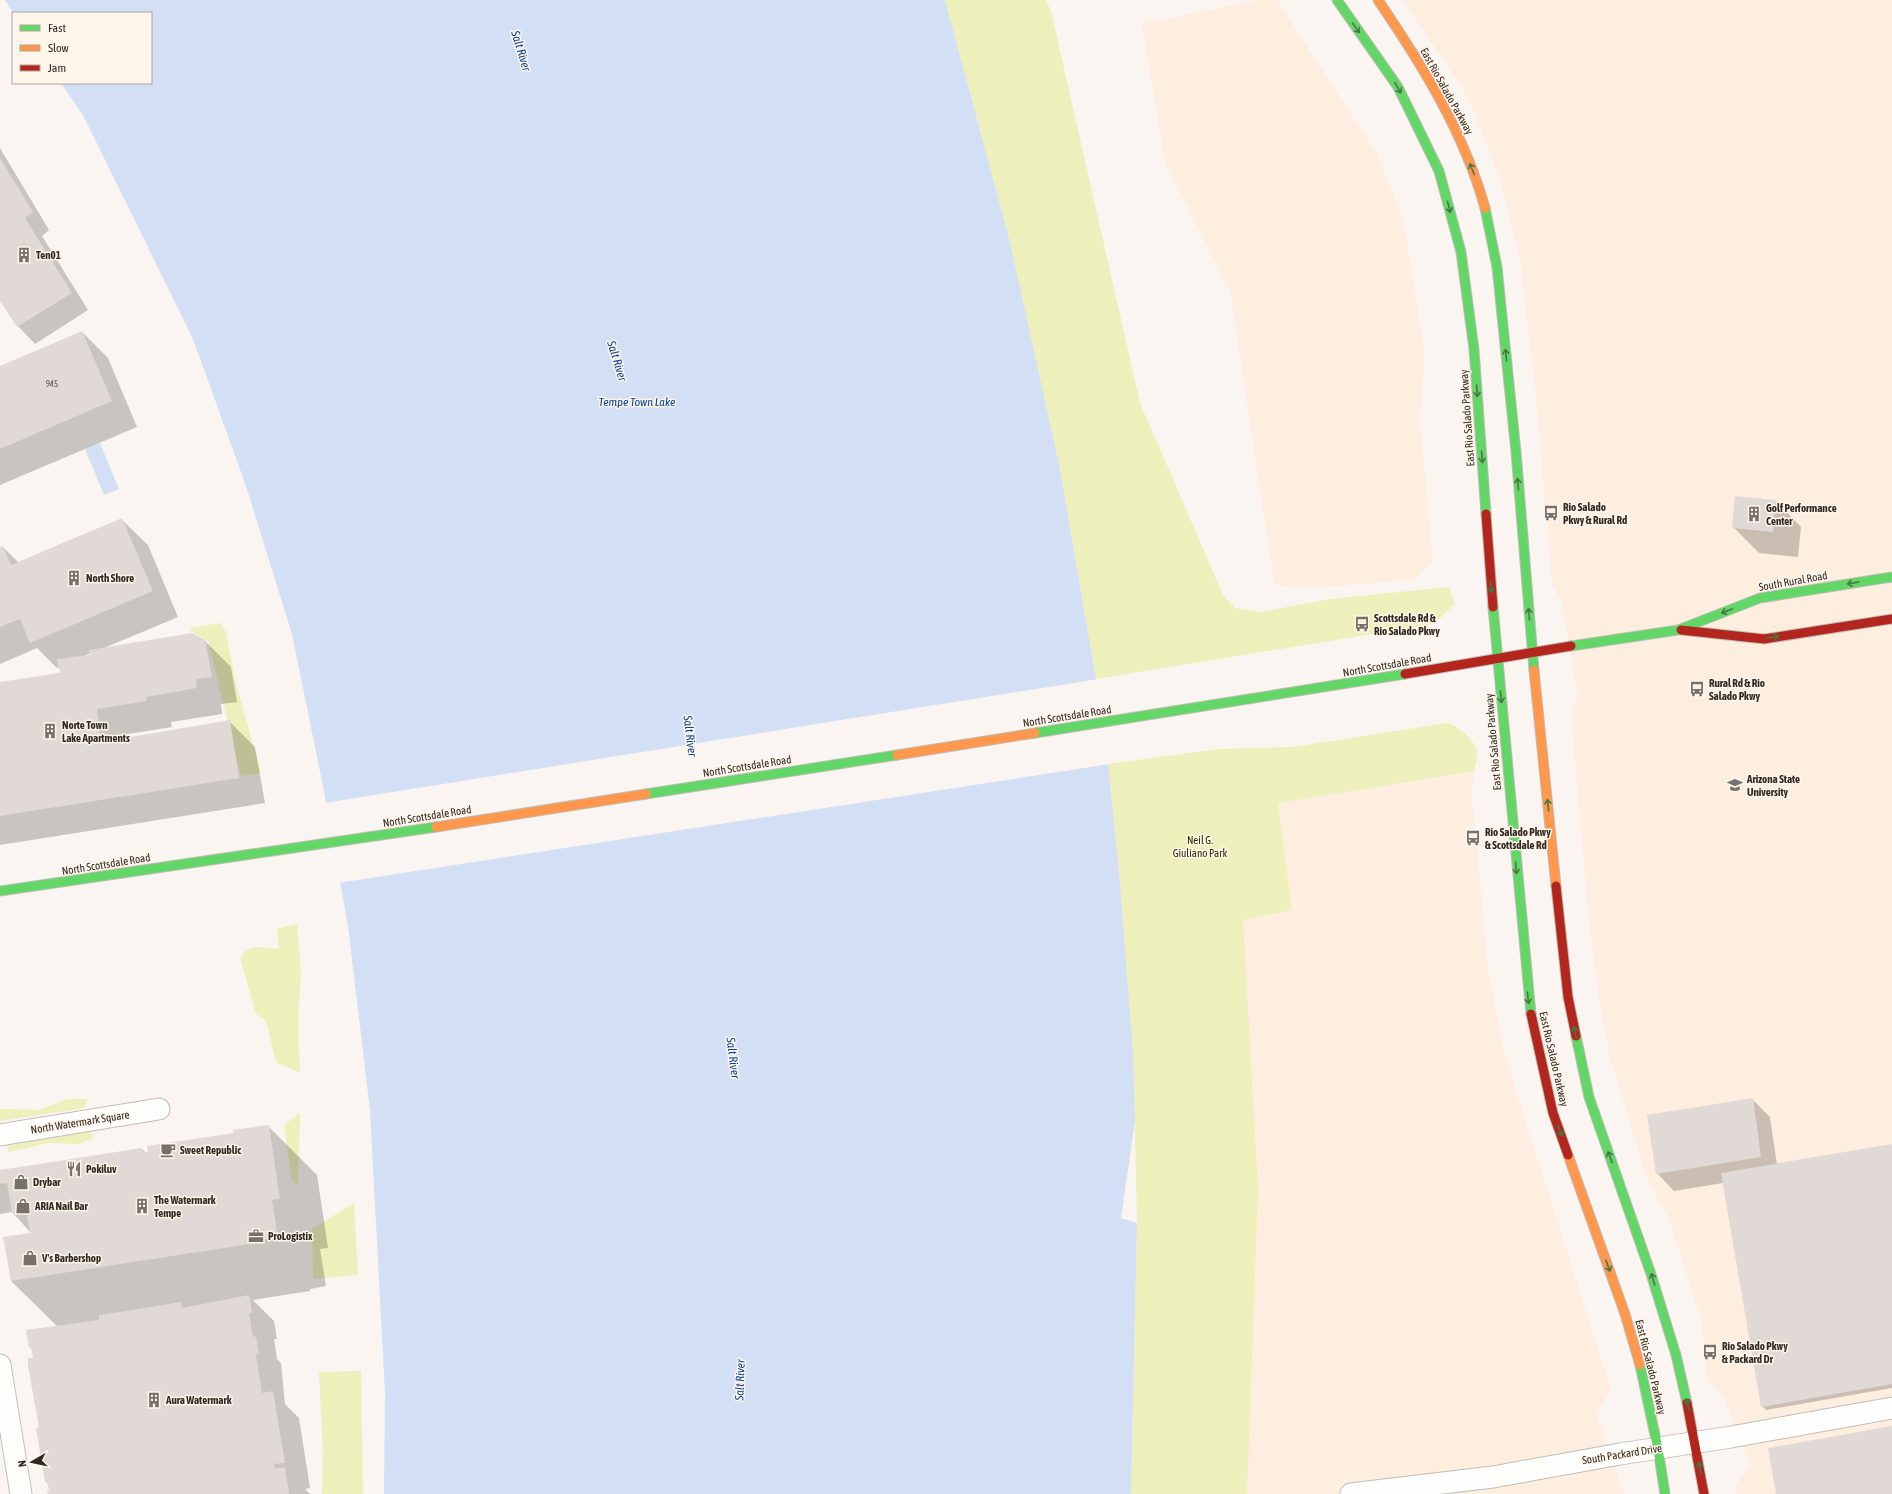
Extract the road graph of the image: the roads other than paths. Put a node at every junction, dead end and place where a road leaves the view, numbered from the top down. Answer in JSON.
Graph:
{"nodes":[{"id":1,"x":1337,"y":0,"type":"edge"},
{"id":2,"x":1378,"y":0,"type":"edge"},
{"id":3,"x":1892,"y":577,"type":"edge"},
{"id":4,"x":1892,"y":619,"type":"edge"},
{"id":5,"x":1678,"y":630,"type":"junction"},
{"id":6,"x":1532,"y":652,"type":"junction"},
{"id":7,"x":1497,"y":658,"type":"junction"},
{"id":8,"x":0,"y":891,"type":"edge"},
{"id":9,"x":159,"y":1109,"type":"dead end"},
{"id":10,"x":0,"y":1135,"type":"edge"},
{"id":11,"x":0,"y":1365,"type":"edge"},
{"id":12,"x":1892,"y":1408,"type":"edge"},
{"id":13,"x":1695,"y":1443,"type":"junction"},
{"id":14,"x":1658,"y":1448,"type":"junction"},
{"id":15,"x":21,"y":1494,"type":"edge"},
{"id":16,"x":1351,"y":1494,"type":"edge"},
{"id":17,"x":1665,"y":1494,"type":"edge"},
{"id":18,"x":1704,"y":1494,"type":"edge"}],
"edges":[{"from":1,"to":7,"type":"main road","name":"East Rio Salado Parkway","one_way":true},
{"from":6,"to":2,"type":"main road","name":"East Rio Salado Parkway","one_way":true},
{"from":3,"to":5,"type":"main road","name":"South Rural Road","one_way":true},
{"from":5,"to":4,"type":"main road","name":"South Rural Road","one_way":true},
{"from":5,"to":6,"type":"main road","name":"South Rural Road"},
{"from":6,"to":7,"type":"main road","name":"South Rural Road"},
{"from":13,"to":6,"type":"main road","name":"East Rio Salado Parkway","one_way":true},
{"from":7,"to":8,"type":"main road","name":"North Scottsdale Road"},
{"from":7,"to":14,"type":"main road","name":"East Rio Salado Parkway","one_way":true},
{"from":9,"to":10,"type":"street","name":"North Watermark Square"},
{"from":11,"to":15,"type":"street"},
{"from":12,"to":13,"type":"street","name":"South Packard Drive"},
{"from":13,"to":14,"type":"street","name":"South Packard Drive"},
{"from":18,"to":13,"type":"main road","name":"East Rio Salado Parkway","one_way":true},
{"from":14,"to":16,"type":"street","name":"South Packard Drive"},
{"from":14,"to":17,"type":"main road","name":"East Rio Salado Parkway"}]}
